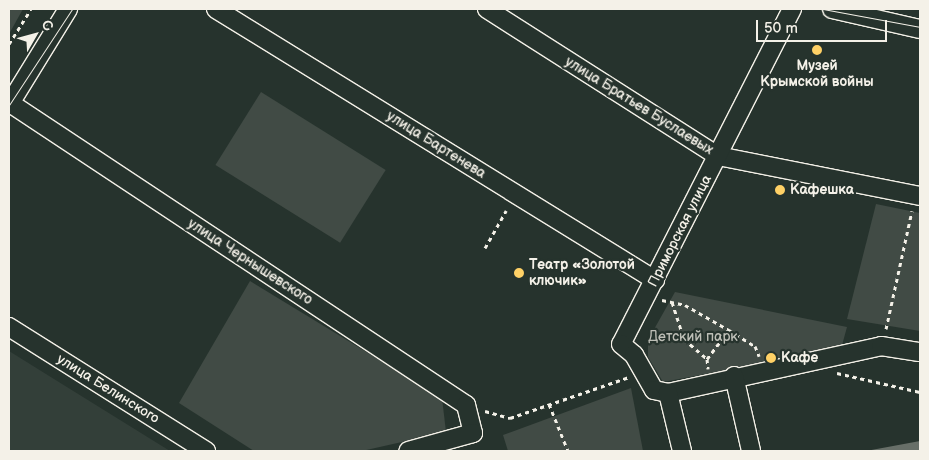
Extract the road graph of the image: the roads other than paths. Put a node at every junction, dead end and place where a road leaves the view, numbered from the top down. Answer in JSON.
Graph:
{"nodes":[{"id":1,"x":68,"y":9,"type":"edge"},
{"id":2,"x":216,"y":9,"type":"edge"},
{"id":3,"x":488,"y":9,"type":"edge"},
{"id":4,"x":792,"y":9,"type":"edge"},
{"id":5,"x":832,"y":9,"type":"edge"},
{"id":6,"x":920,"y":29,"type":"edge"},
{"id":7,"x":9,"y":104,"type":"edge"},
{"id":8,"x":718,"y":156,"type":"junction"},
{"id":9,"x":916,"y":202,"type":"edge"},
{"id":10,"x":655,"y":280,"type":"junction"},
{"id":11,"x":9,"y":327,"type":"edge"},
{"id":12,"x":913,"y":352,"type":"edge"},
{"id":13,"x":734,"y":376,"type":"junction"},
{"id":14,"x":668,"y":393,"type":"junction"},
{"id":15,"x":206,"y":451,"type":"edge"},
{"id":16,"x":408,"y":451,"type":"edge"},
{"id":17,"x":682,"y":451,"type":"edge"},
{"id":18,"x":751,"y":451,"type":"edge"}],
"edges":[{"from":1,"to":7,"type":"street"},
{"from":2,"to":10,"type":"street","name":"улица Бартенева"},
{"from":3,"to":8,"type":"street","name":"улица Братьев Буслаевых"},
{"from":4,"to":8,"type":"street","name":"Приморская улица"},
{"from":5,"to":6,"type":"street"},
{"from":7,"to":16,"type":"street","name":"улица Чернышевского"},
{"from":8,"to":9,"type":"street","name":"улица Братьев Буслаевых"},
{"from":8,"to":10,"type":"street","name":"Приморская улица"},
{"from":10,"to":14,"type":"street","name":"Приморская улица"},
{"from":11,"to":15,"type":"street","name":"улица Белинского"},
{"from":12,"to":13,"type":"street"},
{"from":13,"to":14,"type":"street"},
{"from":13,"to":18,"type":"street"},
{"from":14,"to":17,"type":"street"}]}
